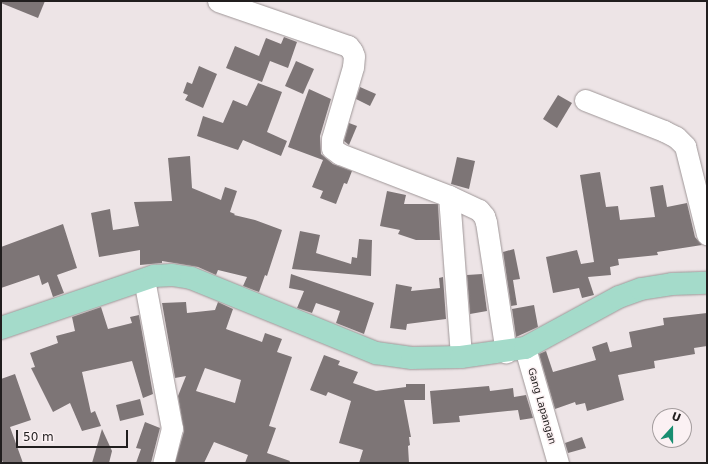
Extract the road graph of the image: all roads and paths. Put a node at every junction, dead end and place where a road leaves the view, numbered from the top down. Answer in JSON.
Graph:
{"nodes":[{"id":1,"x":218,"y":1,"type":"edge"},
{"id":2,"x":585,"y":100,"type":"dead end"},
{"id":3,"x":449,"y":196,"type":"junction"},
{"id":4,"x":707,"y":234,"type":"edge"},
{"id":5,"x":144,"y":279,"type":"junction"},
{"id":6,"x":707,"y":283,"type":"edge"},
{"id":7,"x":1,"y":328,"type":"edge"},
{"id":8,"x":516,"y":350,"type":"junction"},
{"id":9,"x":460,"y":357,"type":"junction"},
{"id":10,"x":163,"y":463,"type":"edge"},
{"id":11,"x":558,"y":463,"type":"edge"}],
"edges":[{"from":1,"to":3,"type":"street","name":"Gang Lapangan"},
{"from":2,"to":4,"type":"street"},
{"from":3,"to":8,"type":"street","name":"Gang Lapangan"},
{"from":3,"to":9,"type":"street"},
{"from":5,"to":7,"type":"main road"},
{"from":5,"to":9,"type":"main road"},
{"from":5,"to":10,"type":"street"},
{"from":6,"to":8,"type":"main road"},
{"from":8,"to":9,"type":"main road"},
{"from":8,"to":11,"type":"street","name":"Gang Lapangan"}]}
